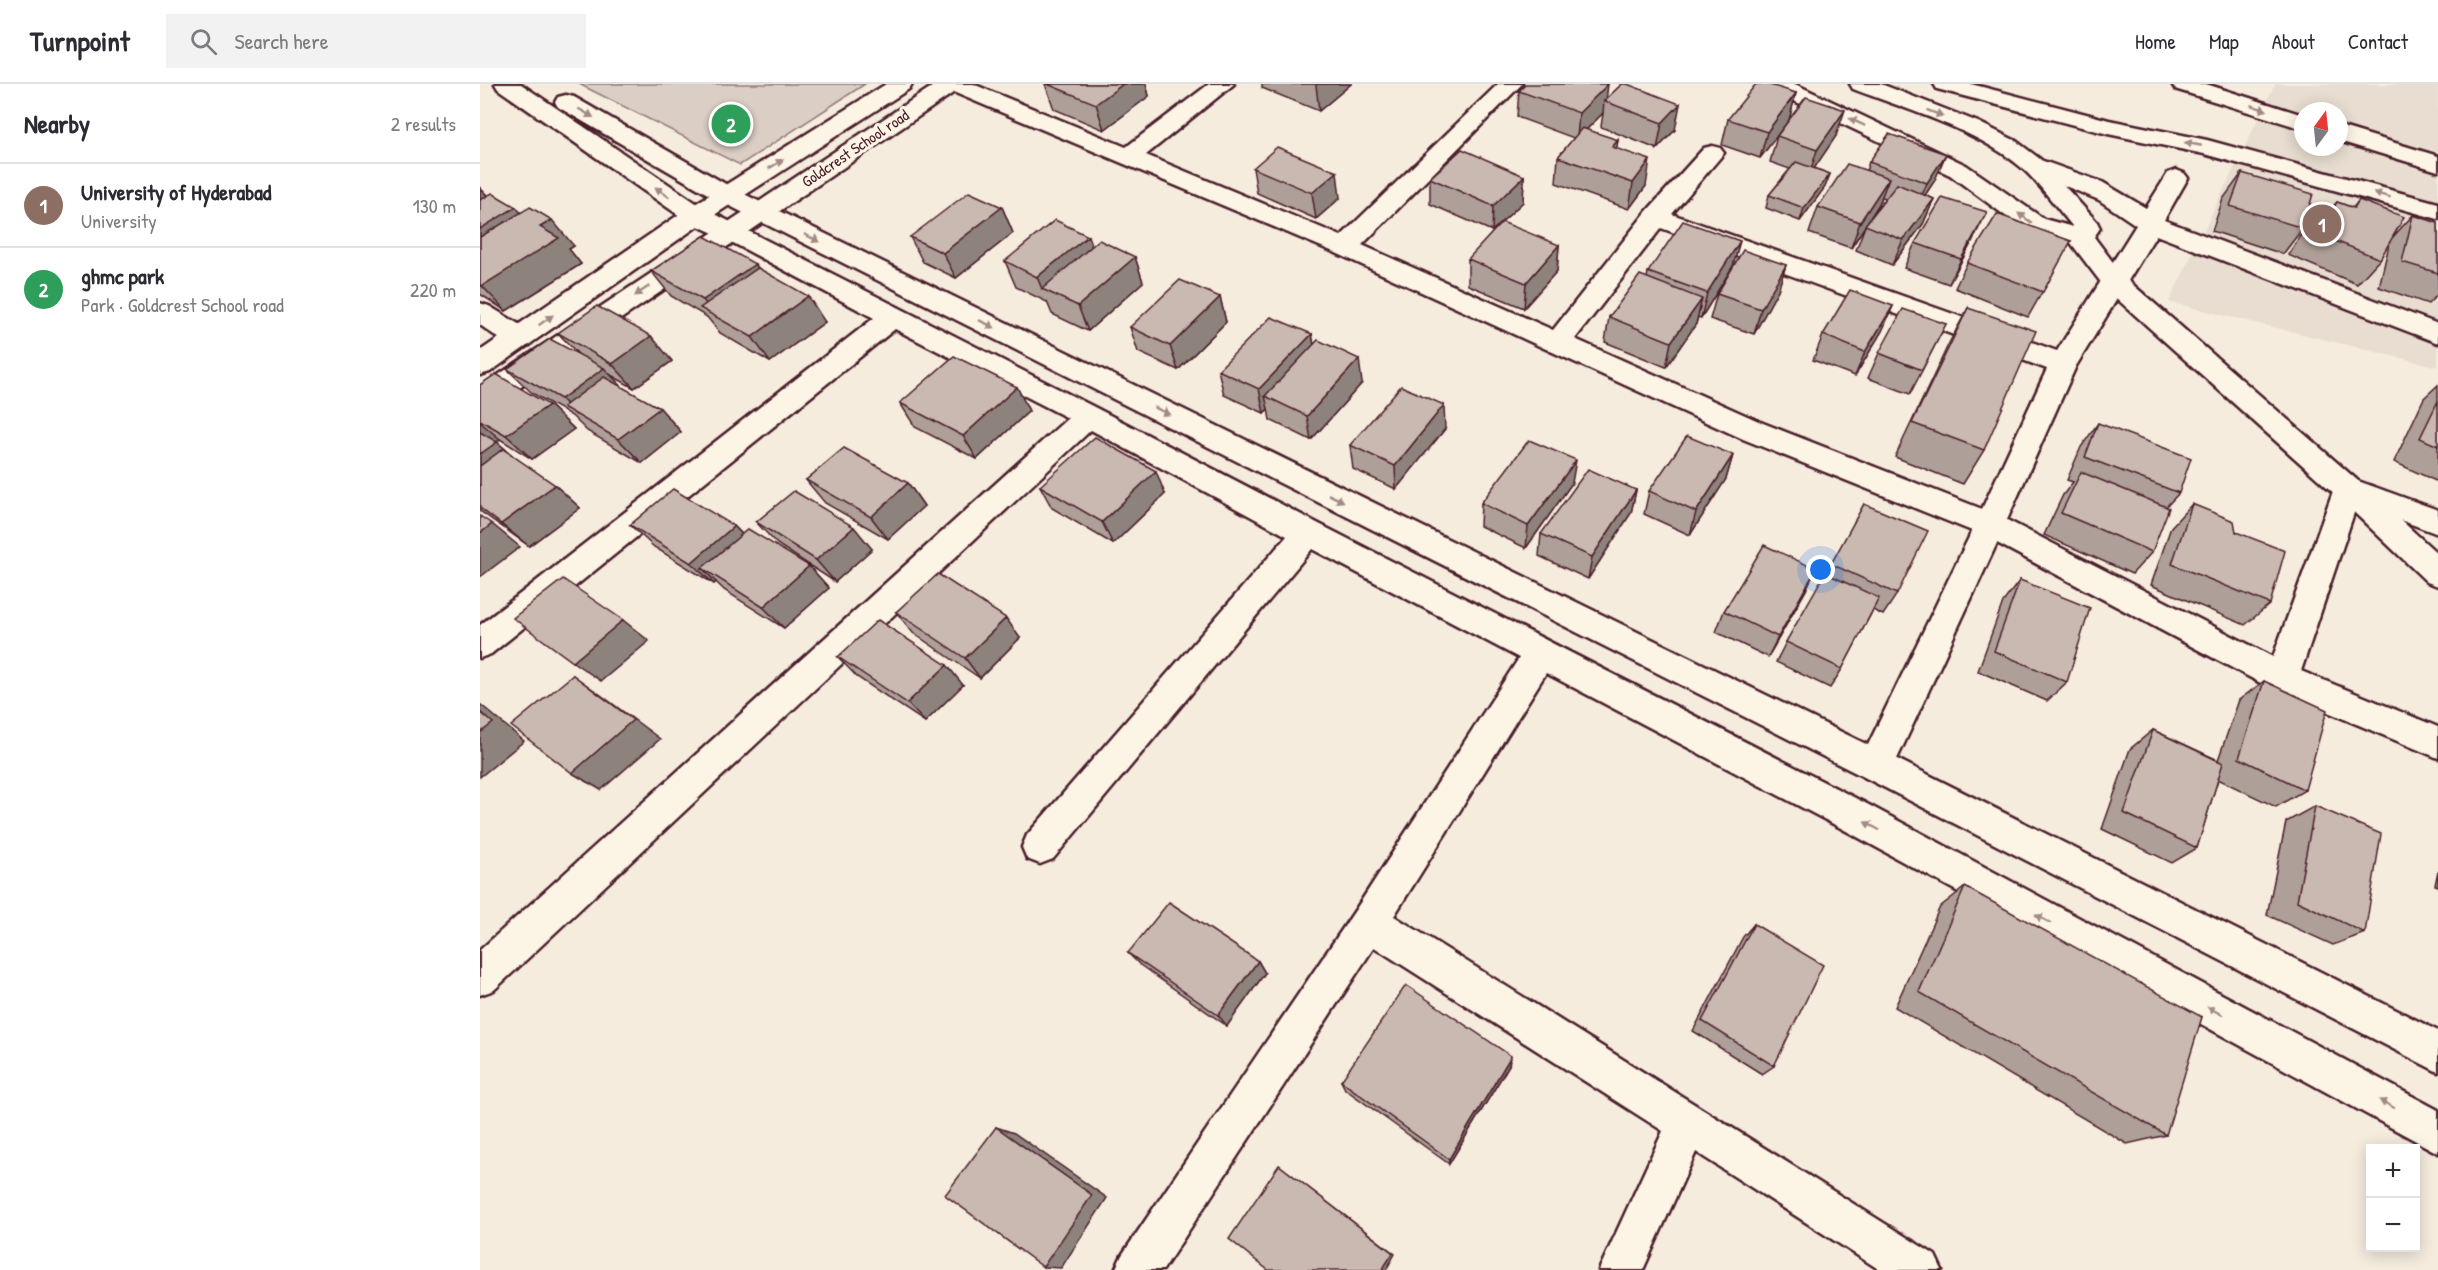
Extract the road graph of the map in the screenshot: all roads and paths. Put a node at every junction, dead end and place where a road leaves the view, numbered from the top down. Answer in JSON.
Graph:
{"nodes":[{"id":1,"x":506,"y":84,"type":"edge"},
{"id":2,"x":536,"y":84,"type":"edge"},
{"id":3,"x":902,"y":84,"type":"edge"},
{"id":4,"x":952,"y":84,"type":"edge"},
{"id":5,"x":1222,"y":84,"type":"edge"},
{"id":6,"x":1511,"y":84,"type":"edge"},
{"id":7,"x":1777,"y":84,"type":"edge"},
{"id":8,"x":1861,"y":84,"type":"edge"},
{"id":9,"x":1945,"y":84,"type":"edge"},
{"id":10,"x":2183,"y":84,"type":"edge"},
{"id":11,"x":2294,"y":119,"type":"edge"},
{"id":12,"x":2348,"y":136,"type":"edge"},
{"id":13,"x":1712,"y":153,"type":"dead end"},
{"id":14,"x":1130,"y":156,"type":"junction"},
{"id":15,"x":2032,"y":164,"type":"junction"},
{"id":16,"x":2438,"y":164,"type":"edge"},
{"id":17,"x":2176,"y":178,"type":"dead end"},
{"id":18,"x":727,"y":195,"type":"junction"},
{"id":19,"x":2438,"y":211,"type":"edge"},
{"id":20,"x":760,"y":212,"type":"junction"},
{"id":21,"x":696,"y":215,"type":"junction"},
{"id":22,"x":1656,"y":216,"type":"junction"},
{"id":23,"x":2149,"y":223,"type":"junction"},
{"id":24,"x":731,"y":231,"type":"junction"},
{"id":25,"x":2080,"y":237,"type":"junction"},
{"id":26,"x":1345,"y":247,"type":"junction"},
{"id":27,"x":2115,"y":283,"type":"junction"},
{"id":28,"x":480,"y":312,"type":"edge"},
{"id":29,"x":893,"y":317,"type":"junction"},
{"id":30,"x":2438,"y":334,"type":"edge"},
{"id":31,"x":520,"y":338,"type":"junction"},
{"id":32,"x":1557,"y":343,"type":"junction"},
{"id":33,"x":480,"y":364,"type":"edge"},
{"id":34,"x":2062,"y":364,"type":"junction"},
{"id":35,"x":480,"y":401,"type":"edge"},
{"id":36,"x":1088,"y":416,"type":"junction"},
{"id":37,"x":2347,"y":488,"type":"junction"},
{"id":38,"x":2438,"y":522,"type":"edge"},
{"id":39,"x":1990,"y":525,"type":"junction"},
{"id":40,"x":1308,"y":533,"type":"junction"},
{"id":41,"x":2438,"y":573,"type":"edge"},
{"id":42,"x":480,"y":644,"type":"edge"},
{"id":43,"x":1541,"y":653,"type":"junction"},
{"id":44,"x":2282,"y":678,"type":"junction"},
{"id":45,"x":2438,"y":743,"type":"edge"},
{"id":46,"x":1876,"y":766,"type":"junction"},
{"id":47,"x":1040,"y":848,"type":"dead end"},
{"id":48,"x":1369,"y":922,"type":"junction"},
{"id":49,"x":480,"y":976,"type":"edge"},
{"id":50,"x":2438,"y":1052,"type":"edge"},
{"id":51,"x":1688,"y":1123,"type":"junction"},
{"id":52,"x":2438,"y":1132,"type":"edge"},
{"id":53,"x":1137,"y":1270,"type":"edge"},
{"id":54,"x":1621,"y":1270,"type":"edge"},
{"id":55,"x":1920,"y":1270,"type":"edge"}],
"edges":[{"from":21,"to":1,"type":"street","one_way":true},
{"from":2,"to":18,"type":"street","one_way":true},
{"from":18,"to":3,"type":"street","name":"Goldcrest School road","one_way":true},
{"from":4,"to":14,"type":"street"},
{"from":4,"to":20,"type":"street","name":"Goldcrest School road"},
{"from":5,"to":14,"type":"street"},
{"from":6,"to":26,"type":"street"},
{"from":25,"to":7,"type":"street","one_way":true},
{"from":8,"to":15,"type":"street","one_way":true},
{"from":19,"to":9,"type":"street","one_way":true},
{"from":10,"to":11,"type":"street","one_way":true},
{"from":12,"to":16,"type":"street"},
{"from":13,"to":22,"type":"street"},
{"from":14,"to":26,"type":"street"},
{"from":15,"to":23,"type":"street"},
{"from":15,"to":25,"type":"street"},
{"from":17,"to":23,"type":"street"},
{"from":18,"to":20,"type":"street"},
{"from":18,"to":21,"type":"street","name":"Goldcrest School road"},
{"from":20,"to":24,"type":"street","name":"Goldcrest School road"},
{"from":20,"to":46,"type":"street","one_way":true},
{"from":21,"to":24,"type":"street"},
{"from":31,"to":21,"type":"street","name":"Goldcrest School road","one_way":true},
{"from":22,"to":32,"type":"street"},
{"from":22,"to":34,"type":"street"},
{"from":23,"to":27,"type":"street"},
{"from":23,"to":30,"type":"street"},
{"from":24,"to":29,"type":"street"},
{"from":24,"to":35,"type":"street","name":"Goldcrest School road","one_way":true},
{"from":25,"to":27,"type":"street"},
{"from":26,"to":32,"type":"street"},
{"from":27,"to":34,"type":"street"},
{"from":27,"to":37,"type":"street"},
{"from":28,"to":31,"type":"street"},
{"from":29,"to":36,"type":"street"},
{"from":29,"to":42,"type":"street"},
{"from":31,"to":33,"type":"street","name":"Goldcrest School road"},
{"from":32,"to":39,"type":"street"},
{"from":34,"to":39,"type":"street"},
{"from":36,"to":40,"type":"street"},
{"from":36,"to":49,"type":"street"},
{"from":37,"to":38,"type":"street"},
{"from":37,"to":41,"type":"street"},
{"from":37,"to":44,"type":"street"},
{"from":39,"to":44,"type":"street"},
{"from":39,"to":46,"type":"street"},
{"from":40,"to":43,"type":"street"},
{"from":40,"to":47,"type":"street"},
{"from":43,"to":48,"type":"street"},
{"from":52,"to":43,"type":"street","one_way":true},
{"from":44,"to":45,"type":"street"},
{"from":46,"to":50,"type":"street"},
{"from":48,"to":51,"type":"street"},
{"from":48,"to":53,"type":"street"},
{"from":51,"to":54,"type":"street"},
{"from":51,"to":55,"type":"street"}]}
